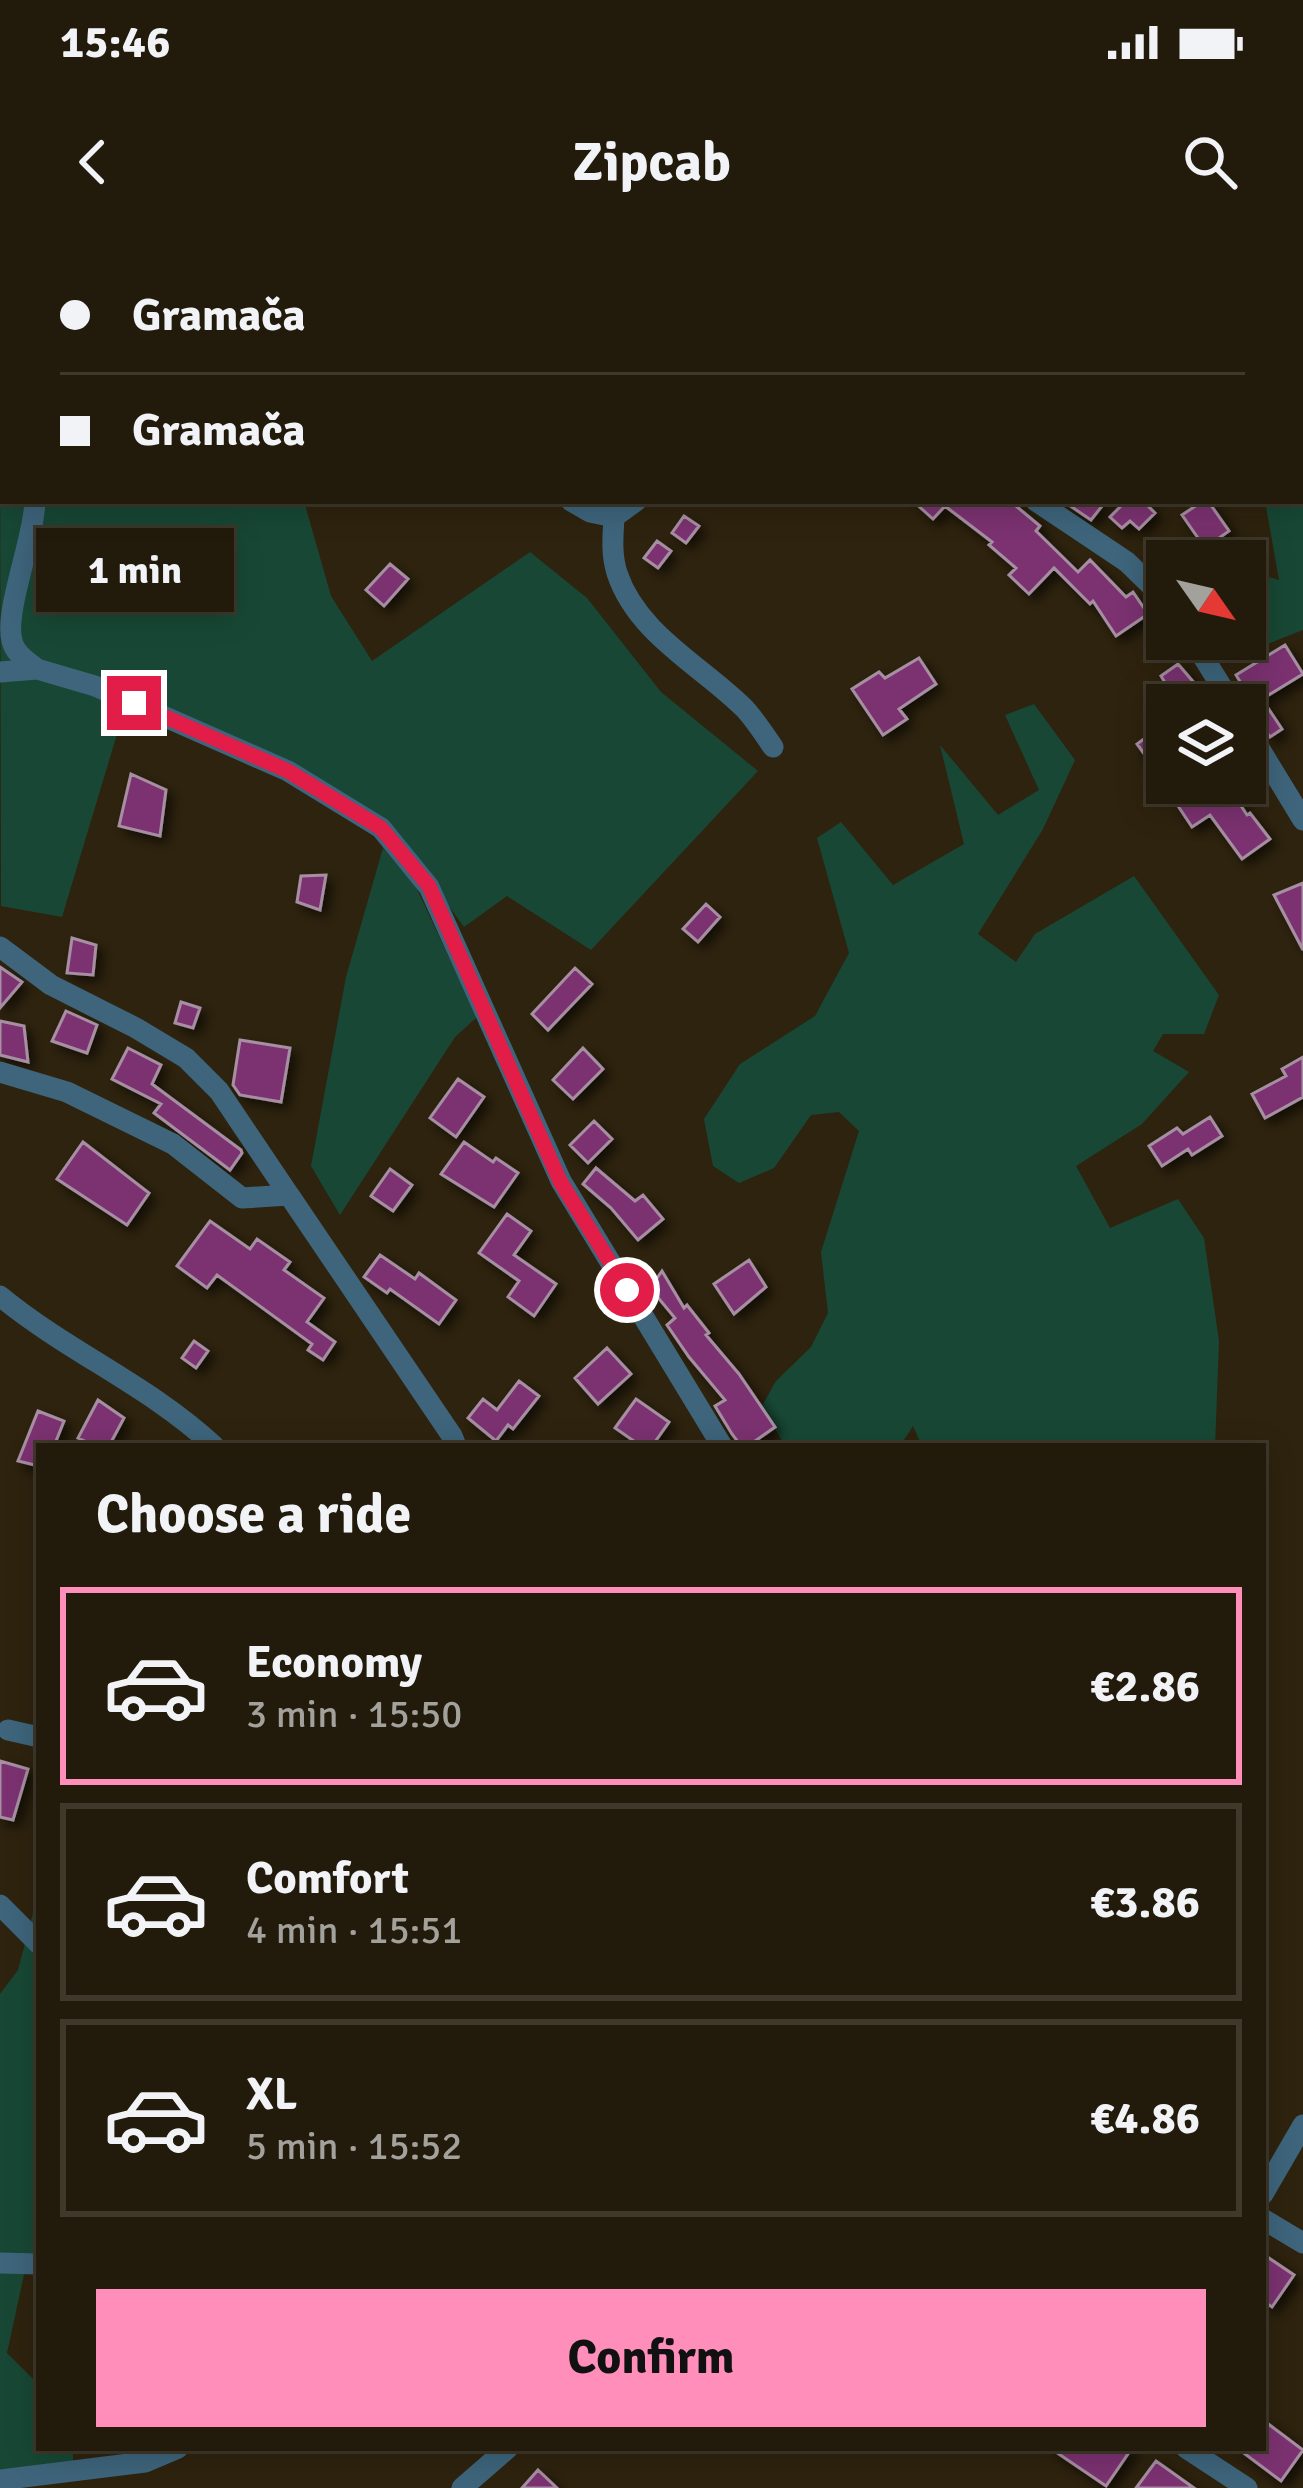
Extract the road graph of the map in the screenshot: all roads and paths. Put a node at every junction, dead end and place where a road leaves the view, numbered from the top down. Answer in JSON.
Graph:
{"nodes":[{"id":1,"x":35,"y":504,"type":"edge"},
{"id":2,"x":576,"y":504,"type":"edge"},
{"id":3,"x":632,"y":504,"type":"edge"},
{"id":4,"x":1040,"y":504,"type":"edge"},
{"id":5,"x":614,"y":517,"type":"junction"},
{"id":6,"x":1146,"y":581,"type":"edge"},
{"id":7,"x":37,"y":669,"type":"junction"},
{"id":8,"x":0,"y":672,"type":"edge"},
{"id":9,"x":773,"y":747,"type":"dead end"},
{"id":10,"x":1266,"y":759,"type":"edge"},
{"id":11,"x":1303,"y":820,"type":"edge"},
{"id":12,"x":0,"y":947,"type":"edge"},
{"id":13,"x":0,"y":1072,"type":"edge"},
{"id":14,"x":289,"y":1196,"type":"junction"},
{"id":15,"x":0,"y":1296,"type":"edge"},
{"id":16,"x":210,"y":1443,"type":"edge"},
{"id":17,"x":458,"y":1443,"type":"edge"},
{"id":18,"x":720,"y":1443,"type":"edge"},
{"id":19,"x":8,"y":1730,"type":"dead end"},
{"id":20,"x":36,"y":1735,"type":"edge"},
{"id":21,"x":0,"y":1905,"type":"edge"},
{"id":22,"x":36,"y":1941,"type":"edge"},
{"id":23,"x":1303,"y":2125,"type":"edge"},
{"id":24,"x":1266,"y":2189,"type":"edge"},
{"id":25,"x":1266,"y":2221,"type":"edge"},
{"id":26,"x":1303,"y":2243,"type":"edge"},
{"id":27,"x":0,"y":2263,"type":"edge"},
{"id":28,"x":36,"y":2264,"type":"edge"},
{"id":29,"x":171,"y":2451,"type":"edge"},
{"id":30,"x":505,"y":2451,"type":"edge"},
{"id":31,"x":1191,"y":2451,"type":"edge"},
{"id":32,"x":0,"y":2480,"type":"edge"},
{"id":33,"x":462,"y":2488,"type":"edge"},
{"id":34,"x":1247,"y":2488,"type":"edge"}],
"edges":[{"from":1,"to":7,"type":"street"},
{"from":2,"to":5,"type":"street"},
{"from":3,"to":5,"type":"street"},
{"from":4,"to":6,"type":"street"},
{"from":5,"to":9,"type":"street"},
{"from":7,"to":8,"type":"street"},
{"from":7,"to":18,"type":"street"},
{"from":10,"to":11,"type":"street"},
{"from":12,"to":14,"type":"street"},
{"from":13,"to":14,"type":"street"},
{"from":14,"to":17,"type":"street"},
{"from":15,"to":16,"type":"street"},
{"from":19,"to":20,"type":"street"},
{"from":21,"to":22,"type":"street"},
{"from":23,"to":24,"type":"street"},
{"from":25,"to":26,"type":"street"},
{"from":27,"to":28,"type":"street"},
{"from":29,"to":32,"type":"street"},
{"from":30,"to":33,"type":"street"},
{"from":31,"to":34,"type":"street"}]}
